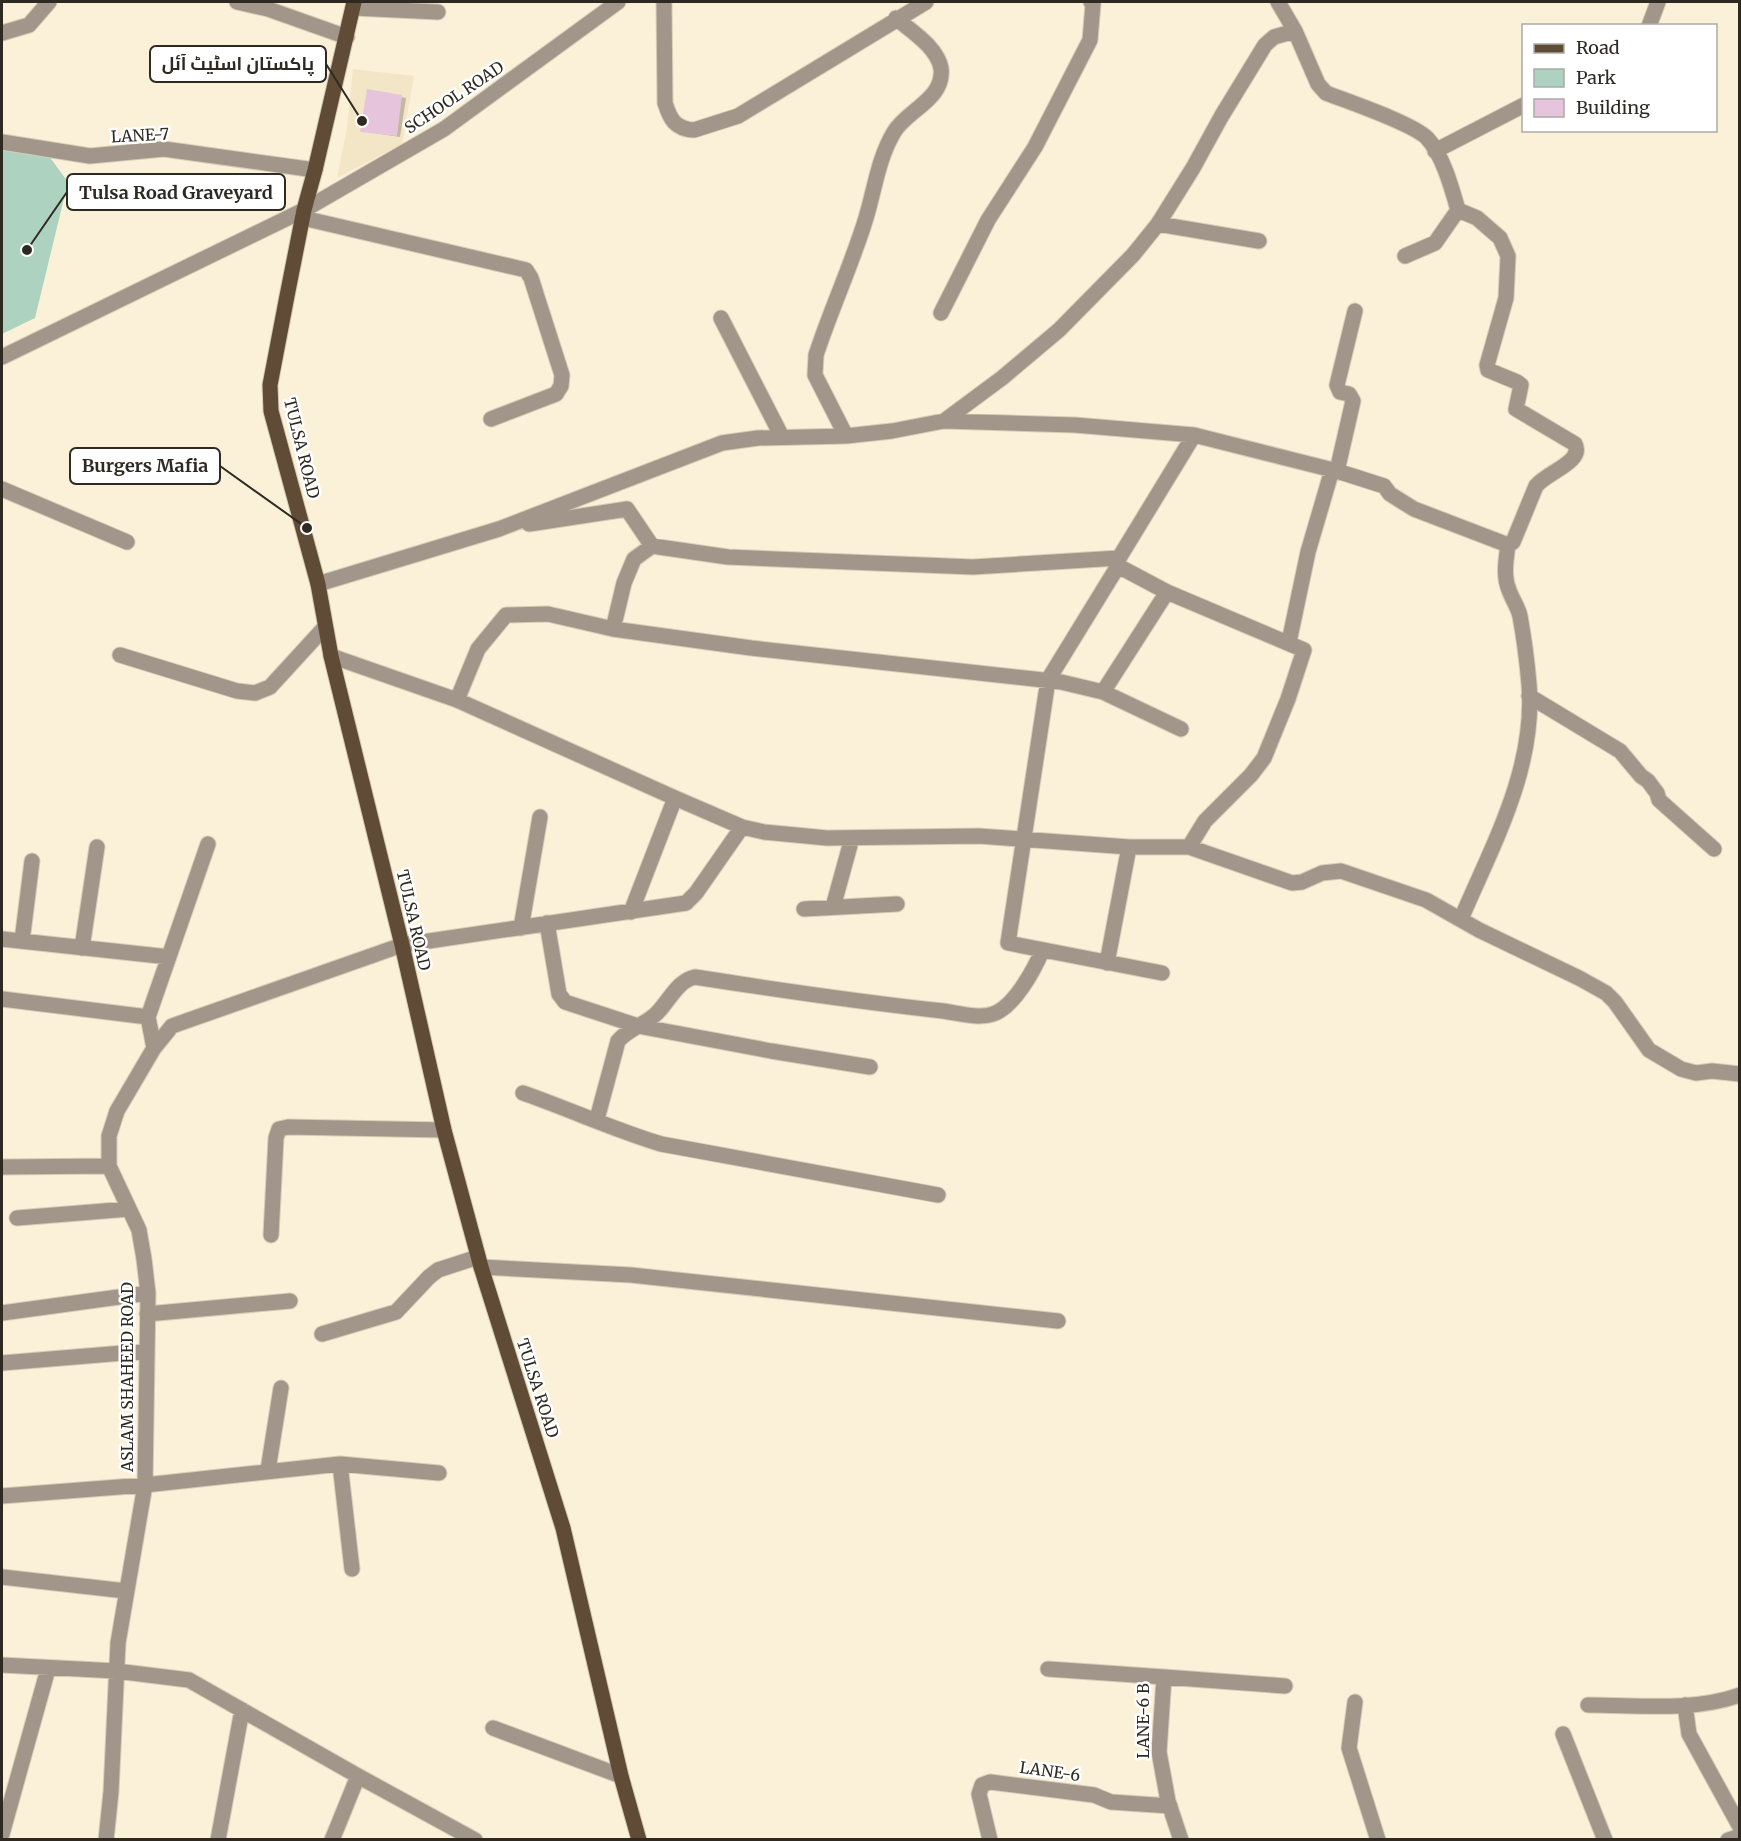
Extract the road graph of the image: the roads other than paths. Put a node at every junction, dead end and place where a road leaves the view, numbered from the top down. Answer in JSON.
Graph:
{"nodes":[{"id":1,"x":50,"y":2,"type":"edge"},
{"id":2,"x":237,"y":2,"type":"edge"},
{"id":3,"x":618,"y":2,"type":"edge"},
{"id":4,"x":664,"y":2,"type":"edge"},
{"id":5,"x":926,"y":2,"type":"edge"},
{"id":6,"x":1091,"y":2,"type":"edge"},
{"id":7,"x":1278,"y":2,"type":"edge"},
{"id":8,"x":1658,"y":2,"type":"edge"},
{"id":9,"x":354,"y":5,"type":"edge"},
{"id":10,"x":438,"y":12,"type":"dead end"},
{"id":11,"x":896,"y":18,"type":"junction"},
{"id":12,"x":1649,"y":24,"type":"edge"},
{"id":13,"x":1295,"y":31,"type":"junction"},
{"id":14,"x":2,"y":33,"type":"edge"},
{"id":15,"x":347,"y":37,"type":"junction"},
{"id":16,"x":1522,"y":106,"type":"edge"},
{"id":17,"x":2,"y":142,"type":"edge"},
{"id":18,"x":1435,"y":151,"type":"junction"},
{"id":19,"x":315,"y":170,"type":"junction"},
{"id":20,"x":1458,"y":210,"type":"junction"},
{"id":21,"x":303,"y":214,"type":"junction"},
{"id":22,"x":1158,"y":224,"type":"junction"},
{"id":23,"x":1259,"y":241,"type":"dead end"},
{"id":24,"x":1405,"y":256,"type":"dead end"},
{"id":25,"x":1355,"y":311,"type":"dead end"},
{"id":26,"x":941,"y":313,"type":"dead end"},
{"id":27,"x":721,"y":318,"type":"dead end"},
{"id":28,"x":2,"y":357,"type":"edge"},
{"id":29,"x":491,"y":419,"type":"dead end"},
{"id":30,"x":944,"y":421,"type":"junction"},
{"id":31,"x":1194,"y":435,"type":"junction"},
{"id":32,"x":846,"y":436,"type":"junction"},
{"id":33,"x":782,"y":437,"type":"junction"},
{"id":34,"x":1334,"y":471,"type":"junction"},
{"id":35,"x":2,"y":489,"type":"edge"},
{"id":36,"x":499,"y":530,"type":"junction"},
{"id":37,"x":126,"y":542,"type":"dead end"},
{"id":38,"x":1508,"y":545,"type":"junction"},
{"id":39,"x":652,"y":546,"type":"junction"},
{"id":40,"x":1118,"y":562,"type":"junction"},
{"id":41,"x":318,"y":584,"type":"junction"},
{"id":42,"x":1167,"y":592,"type":"junction"},
{"id":43,"x":325,"y":627,"type":"junction"},
{"id":44,"x":613,"y":629,"type":"junction"},
{"id":45,"x":1289,"y":642,"type":"junction"},
{"id":46,"x":120,"y":655,"type":"dead end"},
{"id":47,"x":332,"y":656,"type":"junction"},
{"id":48,"x":1048,"y":680,"type":"junction"},
{"id":49,"x":1103,"y":692,"type":"junction"},
{"id":50,"x":1529,"y":696,"type":"junction"},
{"id":51,"x":457,"y":700,"type":"junction"},
{"id":52,"x":1181,"y":729,"type":"dead end"},
{"id":53,"x":675,"y":798,"type":"junction"},
{"id":54,"x":540,"y":817,"type":"dead end"},
{"id":55,"x":742,"y":827,"type":"junction"},
{"id":56,"x":852,"y":838,"type":"junction"},
{"id":57,"x":1023,"y":839,"type":"junction"},
{"id":58,"x":208,"y":844,"type":"dead end"},
{"id":59,"x":97,"y":847,"type":"dead end"},
{"id":60,"x":1129,"y":847,"type":"junction"},
{"id":61,"x":1189,"y":847,"type":"junction"},
{"id":62,"x":1714,"y":849,"type":"dead end"},
{"id":63,"x":32,"y":861,"type":"dead end"},
{"id":64,"x":897,"y":904,"type":"dead end"},
{"id":65,"x":833,"y":907,"type":"junction"},
{"id":66,"x":804,"y":909,"type":"dead end"},
{"id":67,"x":631,"y":912,"type":"junction"},
{"id":68,"x":1461,"y":919,"type":"junction"},
{"id":69,"x":547,"y":923,"type":"junction"},
{"id":70,"x":521,"y":928,"type":"junction"},
{"id":71,"x":2,"y":939,"type":"edge"},
{"id":72,"x":22,"y":941,"type":"junction"},
{"id":73,"x":402,"y":945,"type":"junction"},
{"id":74,"x":82,"y":948,"type":"junction"},
{"id":75,"x":1042,"y":951,"type":"junction"},
{"id":76,"x":169,"y":957,"type":"junction"},
{"id":77,"x":1107,"y":963,"type":"junction"},
{"id":78,"x":1162,"y":973,"type":"dead end"},
{"id":79,"x":2,"y":999,"type":"edge"},
{"id":80,"x":148,"y":1017,"type":"junction"},
{"id":81,"x":638,"y":1026,"type":"junction"},
{"id":82,"x":154,"y":1048,"type":"junction"},
{"id":83,"x":870,"y":1066,"type":"dead end"},
{"id":84,"x":1740,"y":1074,"type":"edge"},
{"id":85,"x":523,"y":1093,"type":"dead end"},
{"id":86,"x":597,"y":1119,"type":"junction"},
{"id":87,"x":444,"y":1130,"type":"junction"},
{"id":88,"x":109,"y":1166,"type":"junction"},
{"id":89,"x":2,"y":1167,"type":"edge"},
{"id":90,"x":938,"y":1195,"type":"dead end"},
{"id":91,"x":129,"y":1209,"type":"junction"},
{"id":92,"x":17,"y":1218,"type":"dead end"},
{"id":93,"x":271,"y":1235,"type":"dead end"},
{"id":94,"x":480,"y":1262,"type":"junction"},
{"id":95,"x":148,"y":1293,"type":"junction"},
{"id":96,"x":290,"y":1301,"type":"dead end"},
{"id":97,"x":2,"y":1313,"type":"edge"},
{"id":98,"x":147,"y":1314,"type":"junction"},
{"id":99,"x":1058,"y":1322,"type":"dead end"},
{"id":100,"x":322,"y":1334,"type":"dead end"},
{"id":101,"x":147,"y":1351,"type":"junction"},
{"id":102,"x":2,"y":1363,"type":"edge"},
{"id":103,"x":281,"y":1388,"type":"dead end"},
{"id":104,"x":340,"y":1464,"type":"junction"},
{"id":105,"x":268,"y":1470,"type":"junction"},
{"id":106,"x":439,"y":1473,"type":"dead end"},
{"id":107,"x":145,"y":1485,"type":"junction"},
{"id":108,"x":2,"y":1496,"type":"edge"},
{"id":109,"x":352,"y":1569,"type":"dead end"},
{"id":110,"x":2,"y":1577,"type":"edge"},
{"id":111,"x":126,"y":1591,"type":"junction"},
{"id":112,"x":2,"y":1665,"type":"edge"},
{"id":113,"x":48,"y":1669,"type":"junction"},
{"id":114,"x":1048,"y":1669,"type":"dead end"},
{"id":115,"x":116,"y":1671,"type":"junction"},
{"id":116,"x":1164,"y":1677,"type":"junction"},
{"id":117,"x":1285,"y":1686,"type":"dead end"},
{"id":118,"x":1740,"y":1695,"type":"edge"},
{"id":119,"x":1355,"y":1702,"type":"dead end"},
{"id":120,"x":1588,"y":1705,"type":"dead end"},
{"id":121,"x":1684,"y":1705,"type":"junction"},
{"id":122,"x":242,"y":1710,"type":"junction"},
{"id":123,"x":493,"y":1728,"type":"dead end"},
{"id":124,"x":1563,"y":1734,"type":"dead end"},
{"id":125,"x":358,"y":1776,"type":"junction"},
{"id":126,"x":621,"y":1776,"type":"junction"},
{"id":127,"x":1170,"y":1806,"type":"junction"},
{"id":128,"x":1740,"y":1827,"type":"edge"},
{"id":129,"x":2,"y":1834,"type":"edge"},
{"id":130,"x":459,"y":1835,"type":"edge"},
{"id":131,"x":1740,"y":1836,"type":"edge"},
{"id":132,"x":106,"y":1839,"type":"edge"},
{"id":133,"x":218,"y":1839,"type":"edge"},
{"id":134,"x":332,"y":1839,"type":"edge"},
{"id":135,"x":475,"y":1839,"type":"edge"},
{"id":136,"x":639,"y":1839,"type":"edge"},
{"id":137,"x":990,"y":1839,"type":"edge"},
{"id":138,"x":1181,"y":1839,"type":"edge"},
{"id":139,"x":1378,"y":1839,"type":"edge"},
{"id":140,"x":1605,"y":1839,"type":"edge"},
{"id":141,"x":1728,"y":1839,"type":"edge"}],
"edges":[{"from":1,"to":14,"type":"street"},
{"from":2,"to":15,"type":"street"},
{"from":3,"to":21,"type":"street","name":"SCHOOL ROAD"},
{"from":4,"to":11,"type":"street"},
{"from":5,"to":11,"type":"street"},
{"from":6,"to":26,"type":"street"},
{"from":7,"to":13,"type":"street"},
{"from":8,"to":12,"type":"street"},
{"from":9,"to":10,"type":"street"},
{"from":9,"to":15,"type":"main road","name":"TULSA ROAD"},
{"from":11,"to":32,"type":"street"},
{"from":13,"to":18,"type":"street"},
{"from":13,"to":22,"type":"street"},
{"from":15,"to":19,"type":"main road","name":"TULSA ROAD"},
{"from":16,"to":18,"type":"street"},
{"from":17,"to":19,"type":"street","name":"LANE-7"},
{"from":18,"to":20,"type":"street"},
{"from":19,"to":21,"type":"main road","name":"TULSA ROAD"},
{"from":20,"to":24,"type":"street"},
{"from":20,"to":38,"type":"street"},
{"from":21,"to":28,"type":"street","name":"SCHOOL ROAD"},
{"from":21,"to":29,"type":"street"},
{"from":21,"to":41,"type":"main road","name":"TULSA ROAD"},
{"from":22,"to":23,"type":"street"},
{"from":22,"to":30,"type":"street"},
{"from":25,"to":34,"type":"street"},
{"from":27,"to":33,"type":"street"},
{"from":30,"to":31,"type":"street"},
{"from":30,"to":32,"type":"street"},
{"from":31,"to":34,"type":"street"},
{"from":31,"to":40,"type":"street"},
{"from":32,"to":33,"type":"street"},
{"from":33,"to":36,"type":"street"},
{"from":34,"to":38,"type":"street"},
{"from":34,"to":45,"type":"street"},
{"from":35,"to":37,"type":"street"},
{"from":36,"to":39,"type":"street"},
{"from":36,"to":41,"type":"street"},
{"from":38,"to":50,"type":"street"},
{"from":39,"to":40,"type":"street"},
{"from":39,"to":44,"type":"street"},
{"from":40,"to":42,"type":"street"},
{"from":40,"to":48,"type":"street"},
{"from":41,"to":43,"type":"main road","name":"TULSA ROAD"},
{"from":42,"to":45,"type":"street"},
{"from":42,"to":49,"type":"street"},
{"from":43,"to":46,"type":"street"},
{"from":43,"to":47,"type":"main road","name":"TULSA ROAD"},
{"from":44,"to":48,"type":"street"},
{"from":44,"to":51,"type":"street"},
{"from":45,"to":61,"type":"street"},
{"from":47,"to":51,"type":"street"},
{"from":47,"to":73,"type":"main road","name":"TULSA ROAD"},
{"from":48,"to":49,"type":"street"},
{"from":48,"to":57,"type":"street"},
{"from":49,"to":52,"type":"street"},
{"from":50,"to":62,"type":"street"},
{"from":50,"to":68,"type":"street"},
{"from":51,"to":53,"type":"street"},
{"from":53,"to":55,"type":"street"},
{"from":53,"to":67,"type":"street"},
{"from":54,"to":70,"type":"street"},
{"from":55,"to":56,"type":"street"},
{"from":55,"to":67,"type":"street","name":"ASLAM SHAHEED ROAD"},
{"from":56,"to":57,"type":"street"},
{"from":56,"to":65,"type":"street"},
{"from":57,"to":60,"type":"street"},
{"from":57,"to":75,"type":"street"},
{"from":58,"to":76,"type":"street"},
{"from":59,"to":74,"type":"street"},
{"from":60,"to":61,"type":"street"},
{"from":60,"to":77,"type":"street"},
{"from":61,"to":68,"type":"street"},
{"from":63,"to":72,"type":"street"},
{"from":64,"to":65,"type":"street"},
{"from":65,"to":66,"type":"street"},
{"from":67,"to":69,"type":"street","name":"ASLAM SHAHEED ROAD"},
{"from":68,"to":84,"type":"street"},
{"from":69,"to":70,"type":"street","name":"ASLAM SHAHEED ROAD"},
{"from":69,"to":81,"type":"street"},
{"from":70,"to":73,"type":"street","name":"ASLAM SHAHEED ROAD"},
{"from":71,"to":72,"type":"street"},
{"from":72,"to":74,"type":"street"},
{"from":73,"to":82,"type":"street","name":"ASLAM SHAHEED ROAD"},
{"from":73,"to":87,"type":"main road","name":"TULSA ROAD"},
{"from":74,"to":76,"type":"street"},
{"from":75,"to":77,"type":"street"},
{"from":75,"to":81,"type":"street"},
{"from":76,"to":80,"type":"street"},
{"from":77,"to":78,"type":"street"},
{"from":79,"to":80,"type":"street"},
{"from":80,"to":82,"type":"street"},
{"from":81,"to":83,"type":"street"},
{"from":81,"to":86,"type":"street"},
{"from":82,"to":88,"type":"street","name":"ASLAM SHAHEED ROAD"},
{"from":85,"to":86,"type":"street"},
{"from":86,"to":90,"type":"street"},
{"from":87,"to":93,"type":"street"},
{"from":87,"to":94,"type":"main road","name":"TULSA ROAD"},
{"from":88,"to":89,"type":"street"},
{"from":88,"to":91,"type":"street","name":"ASLAM SHAHEED ROAD"},
{"from":91,"to":92,"type":"street"},
{"from":91,"to":95,"type":"street","name":"ASLAM SHAHEED ROAD"},
{"from":94,"to":99,"type":"street"},
{"from":94,"to":100,"type":"street"},
{"from":94,"to":126,"type":"main road","name":"TULSA ROAD"},
{"from":95,"to":97,"type":"street"},
{"from":95,"to":98,"type":"street","name":"ASLAM SHAHEED ROAD"},
{"from":96,"to":98,"type":"street"},
{"from":98,"to":101,"type":"street","name":"ASLAM SHAHEED ROAD"},
{"from":101,"to":102,"type":"street"},
{"from":101,"to":107,"type":"street","name":"ASLAM SHAHEED ROAD"},
{"from":103,"to":105,"type":"street"},
{"from":104,"to":105,"type":"street"},
{"from":104,"to":106,"type":"street"},
{"from":104,"to":109,"type":"street"},
{"from":105,"to":107,"type":"street"},
{"from":107,"to":108,"type":"street"},
{"from":107,"to":111,"type":"street","name":"ASLAM SHAHEED ROAD"},
{"from":110,"to":111,"type":"street"},
{"from":111,"to":115,"type":"street","name":"ASLAM SHAHEED ROAD"},
{"from":112,"to":113,"type":"street"},
{"from":113,"to":115,"type":"street"},
{"from":113,"to":129,"type":"street"},
{"from":114,"to":116,"type":"street","name":"LANE-6 B"},
{"from":115,"to":122,"type":"street"},
{"from":115,"to":132,"type":"street","name":"ASLAM SHAHEED ROAD"},
{"from":116,"to":117,"type":"street"},
{"from":116,"to":127,"type":"street","name":"LANE-6 B"},
{"from":118,"to":121,"type":"street"},
{"from":119,"to":139,"type":"street"},
{"from":120,"to":121,"type":"street"},
{"from":121,"to":128,"type":"street"},
{"from":122,"to":125,"type":"street"},
{"from":122,"to":133,"type":"street"},
{"from":123,"to":126,"type":"street"},
{"from":124,"to":140,"type":"street"},
{"from":125,"to":130,"type":"street"},
{"from":125,"to":134,"type":"street"},
{"from":126,"to":136,"type":"main road","name":"TULSA ROAD"},
{"from":127,"to":137,"type":"street","name":"LANE-6"},
{"from":127,"to":138,"type":"street","name":"LANE-6 B"},
{"from":130,"to":135,"type":"street"},
{"from":131,"to":141,"type":"street"}]}
